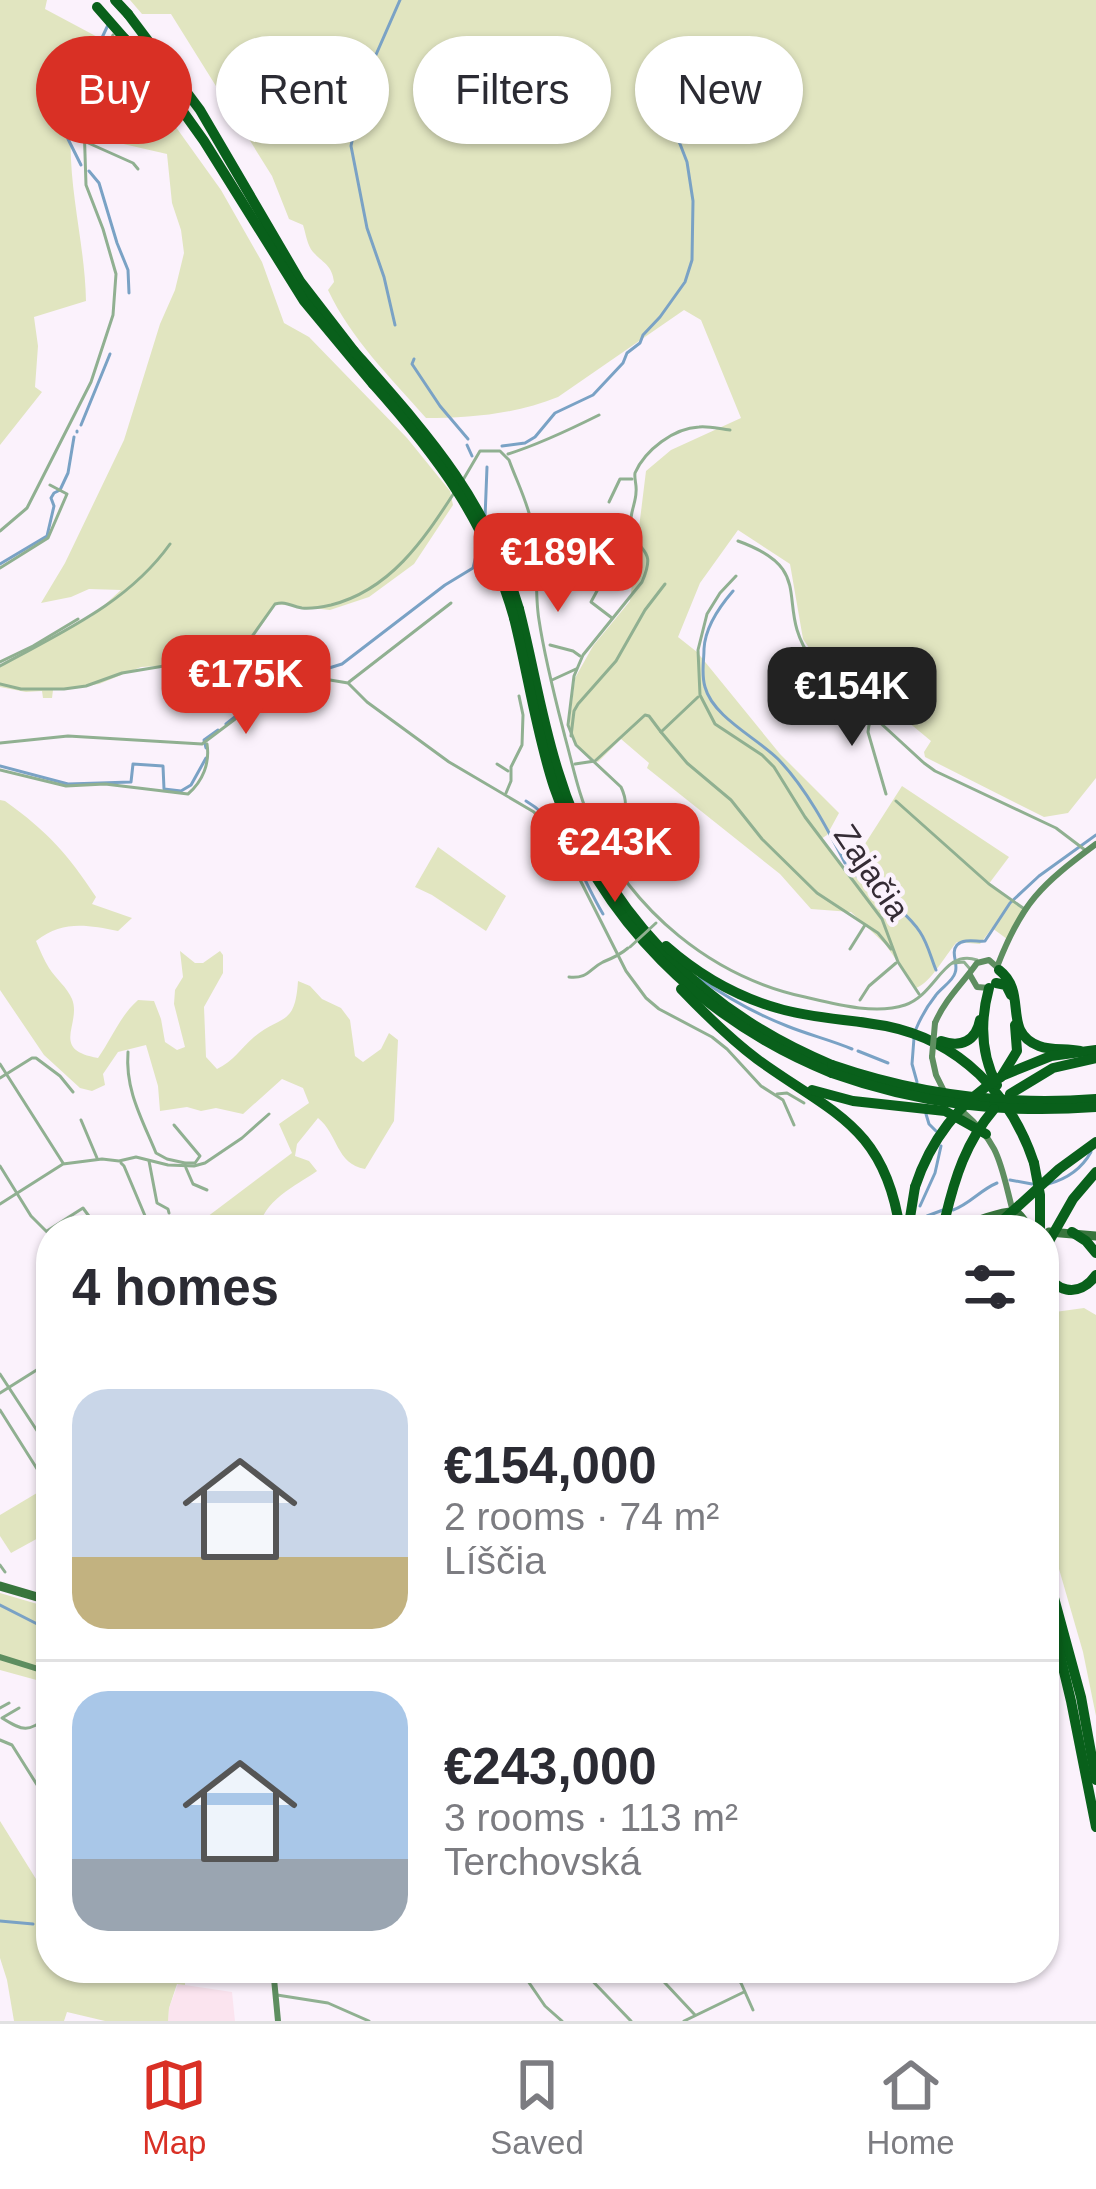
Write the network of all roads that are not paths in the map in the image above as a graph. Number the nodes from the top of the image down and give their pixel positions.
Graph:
1 (93, 4) edge
2 (121, 4) edge
3 (116, 26) dead end
4 (112, 36) edge
5 (84, 144) edge
6 (90, 144) edge
7 (138, 169) dead end
8 (599, 415) dead end
9 (730, 430) dead end
10 (506, 455) junction
11 (634, 480) junction
12 (50, 485) dead end
13 (609, 502) dead end
14 (632, 528) junction
15 (0, 531) edge
16 (738, 541) dead end
17 (170, 544) dead end
18 (0, 568) edge
19 (736, 576) dead end
20 (665, 584) dead end
21 (590, 589) dead end
22 (597, 592) junction
23 (451, 603) dead end
24 (517, 614) junction
25 (78, 619) dead end
26 (614, 619) junction
27 (550, 645) dead end
28 (582, 657) junction
29 (0, 664) edge
30 (577, 668) junction
31 (550, 681) junction
32 (348, 683) junction
33 (0, 684) edge
34 (700, 695) junction
35 (519, 696) dead end
36 (875, 719) junction
37 (661, 732) junction
38 (571, 738) junction
39 (0, 742) edge
40 (205, 743) junction
41 (595, 761) junction
42 (497, 764) dead end
43 (572, 764) junction
44 (0, 770) edge
45 (510, 772) junction
46 (886, 794) dead end
47 (506, 795) junction
48 (896, 801) dead end
49 (600, 841) junction
50 (1096, 844) edge
51 (1082, 848) junction
52 (625, 906) junction
53 (1024, 909) junction
54 (658, 922) junction
55 (865, 925) junction
56 (1008, 940) junction
57 (649, 949) junction
58 (850, 949) dead end
59 (892, 950) junction
60 (619, 956) junction
61 (960, 960) junction
62 (984, 961) junction
63 (898, 962) junction
64 (569, 977) dead end
65 (985, 978) junction
66 (921, 997) junction
67 (860, 1000) dead end
68 (915, 1034) junction
69 (1080, 1051) junction
70 (128, 1052) dead end
71 (1096, 1054) edge
72 (0, 1064) edge
73 (832, 1069) junction
74 (6, 1073) junction
75 (1001, 1077) junction
76 (0, 1078) edge
77 (788, 1079) junction
78 (73, 1092) dead end
79 (776, 1094) junction
80 (1008, 1099) junction
81 (805, 1103) dead end
82 (1096, 1103) edge
83 (269, 1114) dead end
84 (81, 1120) dead end
85 (174, 1125) dead end
86 (794, 1125) dead end
87 (986, 1134) junction
88 (1096, 1142) edge
89 (98, 1160) junction
90 (149, 1160) junction
91 (123, 1163) junction
92 (64, 1164) junction
93 (185, 1165) junction
94 (0, 1166) edge
95 (1096, 1172) edge
96 (207, 1190) dead end
97 (16, 1193) junction
98 (0, 1204) edge
99 (169, 1213) dead end
100 (1005, 1214) junction
101 (146, 1215) edge
102 (899, 1215) edge
103 (908, 1215) edge
104 (945, 1215) edge
105 (1001, 1215) edge
106 (1009, 1215) edge
107 (1013, 1215) edge
108 (1042, 1215) edge
109 (1059, 1216) edge
110 (36, 1221) edge
111 (1072, 1232) junction
112 (1059, 1233) edge
113 (1096, 1236) edge
114 (1096, 1253) edge
115 (1096, 1275) edge
116 (1059, 1288) edge
117 (36, 1370) edge
118 (0, 1374) edge
119 (9, 1387) junction
120 (0, 1393) edge
121 (0, 1410) edge
122 (36, 1428) edge
123 (36, 1466) edge
124 (0, 1564) edge
125 (5, 1572) dead end
126 (0, 1586) edge
127 (36, 1597) edge
128 (1059, 1616) edge
129 (1059, 1651) edge
130 (0, 1657) edge
131 (36, 1668) edge
132 (9, 1703) dead end
133 (0, 1708) edge
134 (19, 1708) dead end
135 (1, 1717) edge
136 (36, 1726) edge
137 (0, 1740) edge
138 (1096, 1780) edge
139 (36, 1784) edge
140 (1096, 1827) edge
141 (275, 1983) edge
142 (529, 1983) edge
143 (594, 1983) edge
144 (665, 1983) edge
145 (741, 1983) edge
146 (276, 1994) junction
147 (745, 1995) junction
148 (754, 2010) dead end
149 (695, 2015) junction
150 (278, 2021) edge
151 (369, 2021) edge
152 (562, 2021) edge
153 (631, 2021) edge
154 (685, 2021) edge

1 - 24 highway, bridge
2 - 24 highway, bridge
3 - 4 street
5 - 15 street
6 - 7 street
8 - 10 street
9 - 11 street
10 - 31 street
10 - 33 street
11 - 13 street
11 - 14 street
12 - 18 street
14 - 22 street
14 - 26 street
16 - 36 street
17 - 29 street
19 - 34 street
20 - 38 street
21 - 22 street
22 - 26 street
23 - 32 street
24 - 52 highway
24 - 57 highway
25 - 29 street
26 - 28 street
27 - 28 street
28 - 30 street
30 - 31 street
30 - 38 street
31 - 43 street
32 - 40 street
32 - 47 street
34 - 37 street
34 - 59 street, Zajačia
35 - 45 street
36 - 46 street
36 - 51 street
37 - 41 street
37 - 55 street
38 - 41 street
39 - 40 street
40 - 44 street
41 - 43 street
41 - 49 street
42 - 45 street
43 - 49 street
45 - 47 street
47 - 60 street
48 - 53 street, Zajačia
49 - 54 street
50 - 51 main road
51 - 53 main road
52 - 68 highway
52 - 73 highway
53 - 56 main road
54 - 60 street, bridge
54 - 66 street
55 - 58 street
55 - 59 street
56 - 62 main road
56 - 65 main road
57 - 73 highway
57 - 77 highway
59 - 63 street, Zajačia
60 - 64 street
60 - 79 street
61 - 62 street
61 - 65 street
61 - 66 street
62 - 65 main road
62 - 65 main road
63 - 66 street, Zajačia
63 - 67 street, Zajačia
65 - 68 highway
65 - 69 highway
65 - 75 highway
65 - 80 highway
65 - 87 main road, bridge
68 - 80 highway
69 - 71 highway
69 - 75 highway
70 - 93 street
71 - 80 highway
72 - 74 street
73 - 82 highway, bridge
74 - 76 street
74 - 78 street
74 - 92 street
75 - 103 highway, bridge
77 - 87 highway
77 - 102 highway
79 - 81 street
79 - 86 street
80 - 104 highway, bridge
80 - 108 highway, bridge
83 - 93 street
84 - 89 street
85 - 93 street
87 - 100 main road
88 - 106 highway, bridge
89 - 91 street
89 - 92 street
90 - 91 street
90 - 93 street
90 - 99 street
91 - 101 street
92 - 97 street
93 - 96 street
94 - 97 street
95 - 109 highway, bridge
97 - 98 street
97 - 110 street
100 - 105 main road
100 - 107 main road
111 - 112 main road
111 - 113 main road
111 - 114 highway
115 - 116 highway
117 - 119 street
118 - 119 street
119 - 120 street
119 - 122 street
121 - 123 street
124 - 125 street
126 - 127 main road
128 - 138 highway
129 - 140 highway
130 - 131 main road
132 - 133 street
134 - 135 street
135 - 136 street
137 - 139 street
141 - 146 main road
142 - 152 street
143 - 153 street
144 - 149 street
145 - 147 street
146 - 150 main road
146 - 151 street
147 - 148 street
147 - 149 street
149 - 154 street

